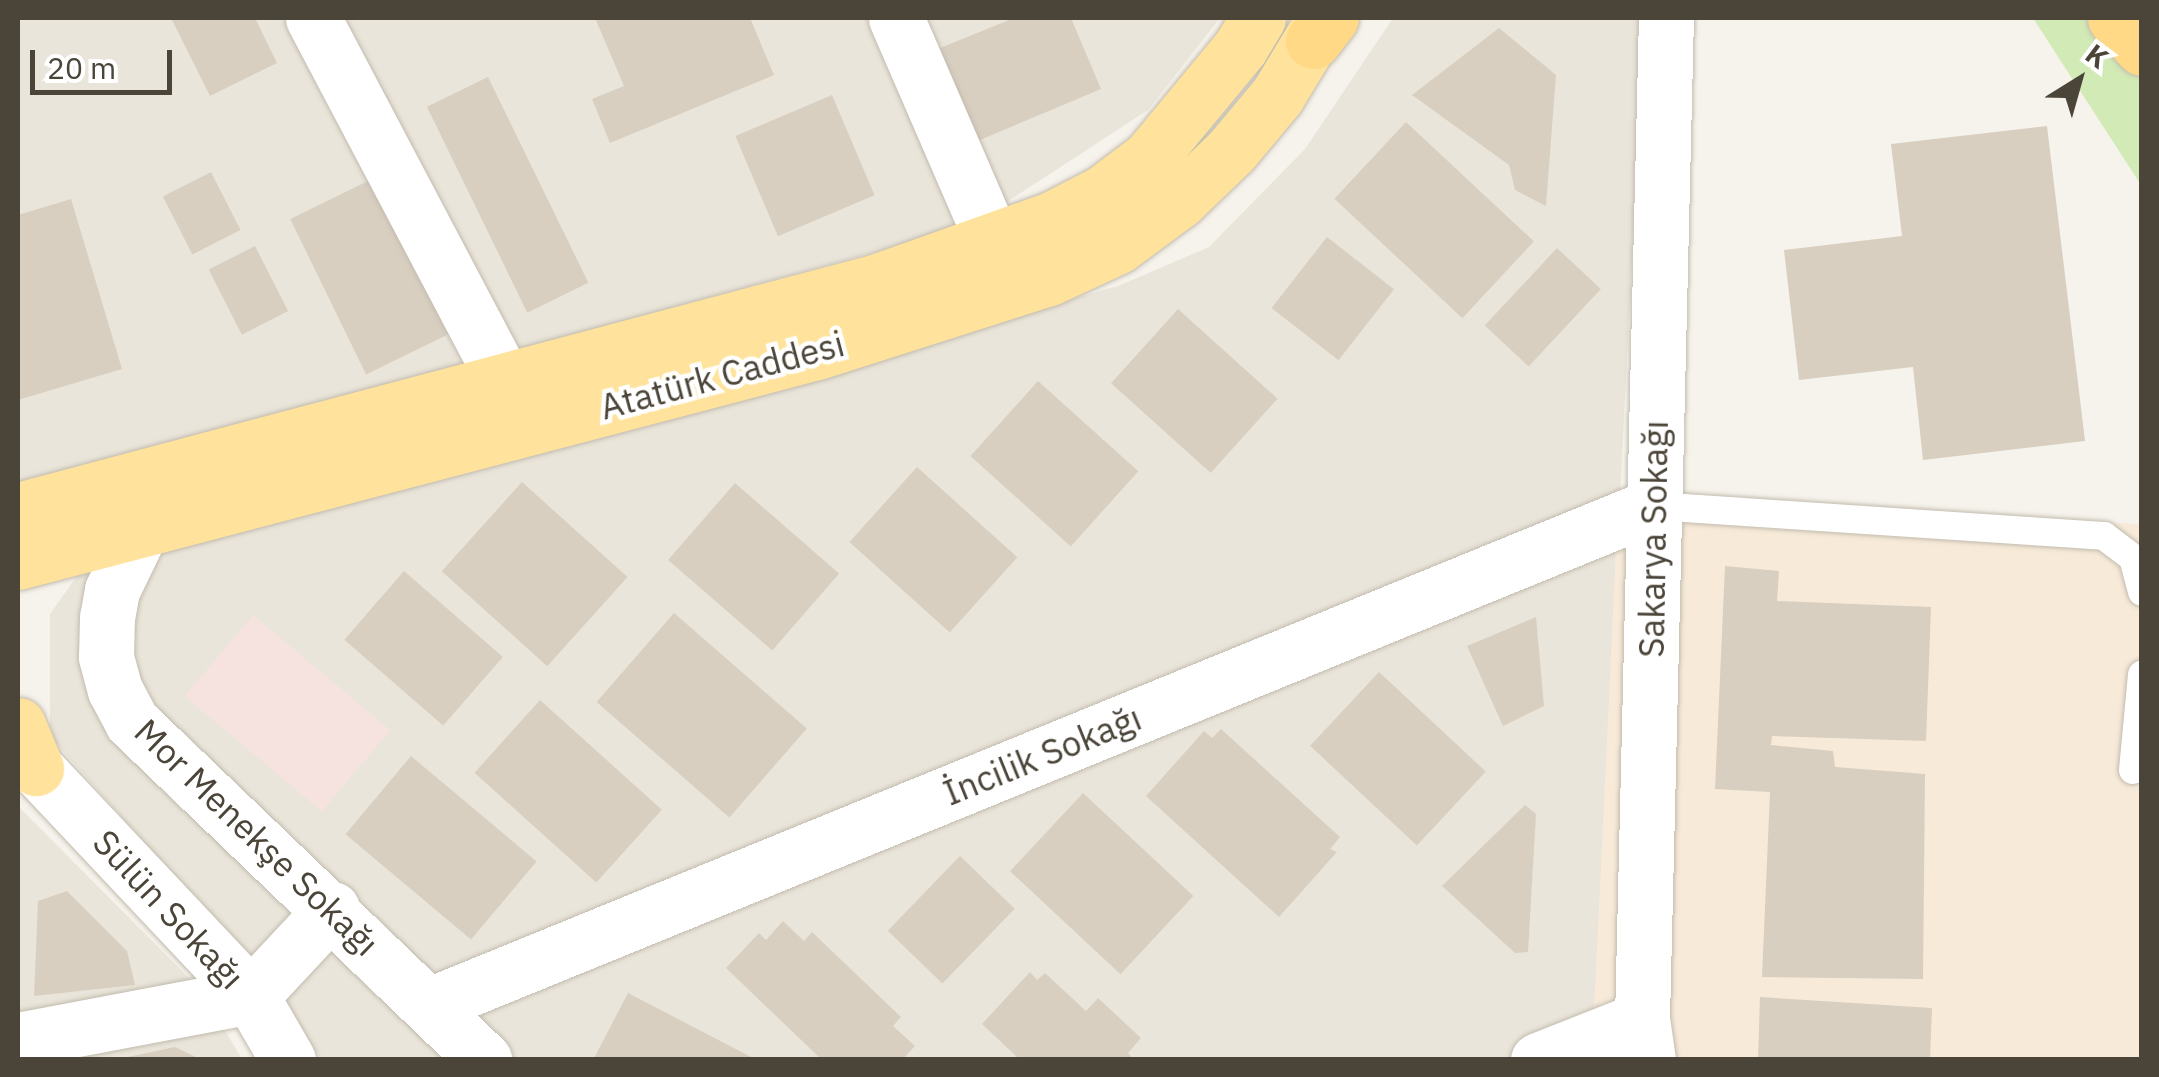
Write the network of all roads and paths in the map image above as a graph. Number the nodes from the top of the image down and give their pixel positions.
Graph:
1 (313, 18) edge
2 (896, 18) edge
3 (1258, 18) edge
4 (1666, 18) edge
5 (2115, 18) edge
6 (1323, 25) edge
7 (2142, 48) edge
8 (993, 242) junction
9 (503, 378) junction
10 (1654, 506) junction
11 (18, 510) edge
12 (143, 526) junction
13 (37, 556) edge
14 (18, 590) edge
15 (2142, 592) edge
16 (2142, 674) edge
17 (22, 749) edge
18 (2133, 770) dead end
19 (332, 909) junction
20 (251, 996) junction
21 (432, 1004) junction
22 (1645, 1039) edge
23 (18, 1040) edge
24 (288, 1060) edge
25 (484, 1060) edge
26 (1538, 1060) edge

1 - 9 street
2 - 8 street
3 - 8 main road, Atatürk Caddesi
4 - 10 street, Sakarya Sokağı
5 - 7 highway
6 - 12 main road, Atatürk Caddesi
8 - 9 main road, Atatürk Caddesi
9 - 11 main road, Atatürk Caddesi
10 - 15 lane
10 - 21 street, İncilik Sokağı
10 - 22 street, Sakarya Sokağı
12 - 13 main road, Atatürk Caddesi
12 - 19 street, Mor Menekşe Sokağı
13 - 14 main road
16 - 18 lane
17 - 20 street, Sülün Sokağı
19 - 20 street
19 - 21 street, Mor Menekşe Sokağı
20 - 23 street
20 - 24 street, Sülün Sokağı
21 - 25 street, Mor Menekşe Sokağı
22 - 26 street

